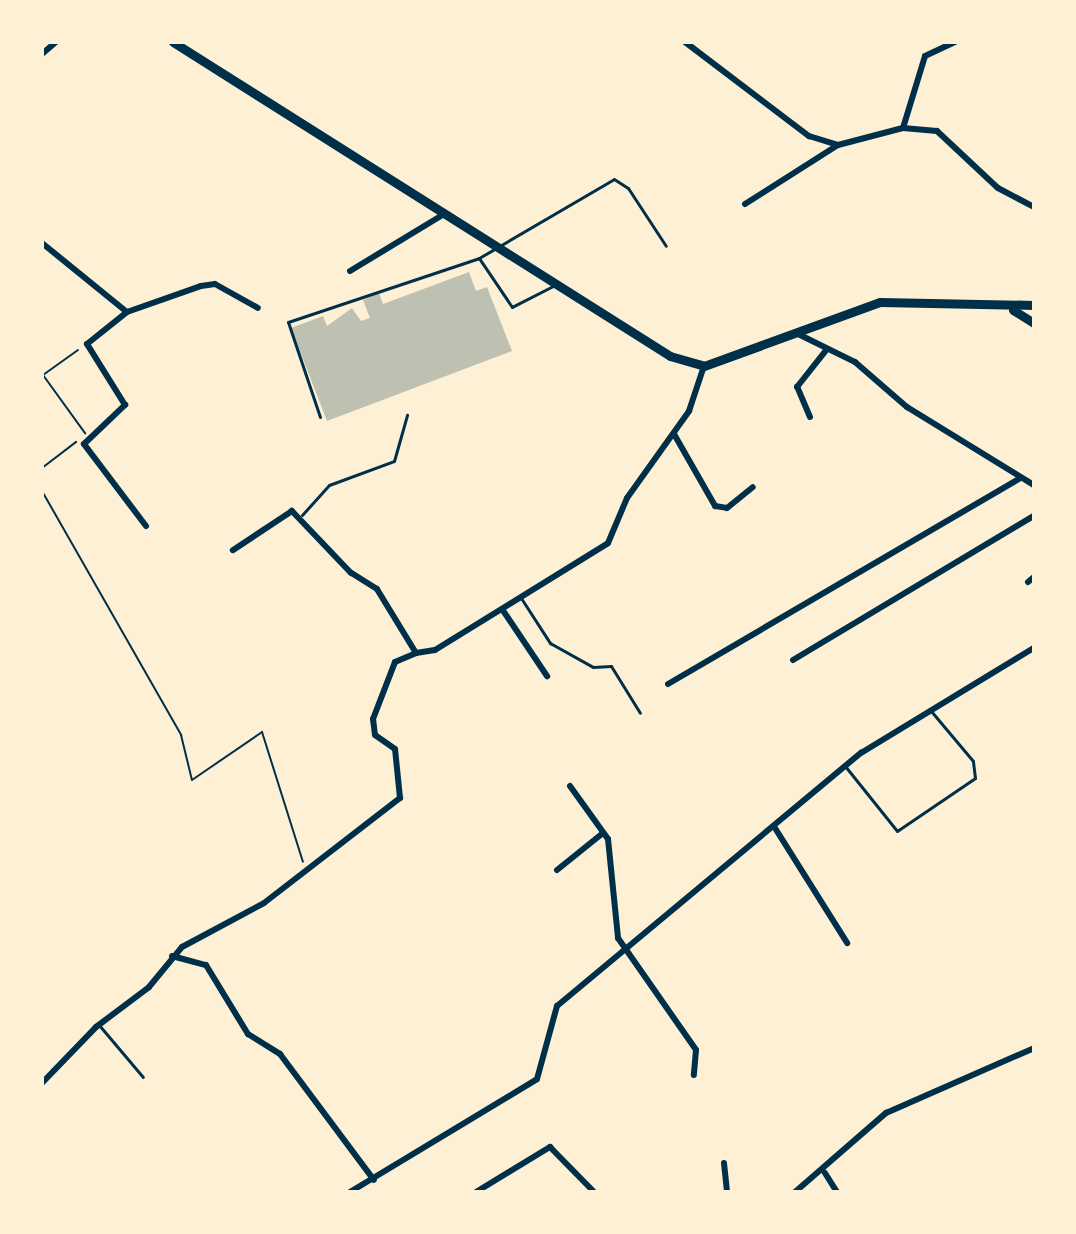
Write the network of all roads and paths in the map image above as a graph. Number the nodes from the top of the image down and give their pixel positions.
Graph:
1 (56, 42) edge
2 (173, 42) edge
3 (685, 42) edge
4 (955, 42) edge
5 (694, 45) edge
6 (42, 54) edge
7 (903, 128) junction
8 (838, 145) junction
9 (745, 204) dead end
10 (1034, 207) edge
11 (444, 214) junction
12 (42, 243) edge
13 (666, 246) dead end
14 (496, 247) junction
15 (479, 258) junction
16 (350, 271) dead end
17 (554, 285) junction
18 (1034, 305) edge
19 (258, 308) dead end
20 (1013, 310) junction
21 (127, 312) junction
22 (1034, 323) edge
23 (796, 333) junction
24 (87, 344) junction
25 (827, 349) junction
26 (704, 366) junction
27 (407, 415) dead end
28 (320, 417) dead end
29 (810, 417) dead end
30 (674, 434) junction
31 (42, 468) edge
32 (1020, 478) junction
33 (1034, 485) edge
34 (753, 487) dead end
35 (42, 491) edge
36 (302, 515) junction
37 (1034, 516) edge
38 (146, 526) dead end
39 (233, 550) dead end
40 (521, 598) junction
41 (502, 609) junction
42 (1034, 648) edge
43 (416, 653) junction
44 (793, 660) dead end
45 (547, 676) dead end
46 (668, 684) dead end
47 (930, 709) junction
48 (640, 713) dead end
49 (845, 766) junction
50 (570, 786) dead end
51 (775, 828) junction
52 (603, 833) junction
53 (305, 866) junction
54 (557, 870) dead end
55 (847, 943) dead end
56 (628, 952) junction
57 (172, 956) junction
58 (99, 1025) junction
59 (1034, 1048) edge
60 (694, 1075) dead end
61 (143, 1077) dead end
62 (42, 1083) edge
63 (724, 1163) dead end
64 (825, 1173) junction
65 (374, 1180) junction
66 (350, 1192) edge
67 (476, 1192) edge
68 (594, 1192) edge
69 (727, 1192) edge
70 (795, 1192) edge
71 (837, 1192) edge

1 - 6 street
2 - 11 main road
3 - 5 street
4 - 7 street
5 - 8 street
7 - 8 street
7 - 10 street
8 - 9 street
11 - 14 main road
11 - 16 street
12 - 21 street
13 - 14 lane
14 - 15 lane
14 - 17 main road
15 - 17 lane
15 - 28 lane
17 - 26 main road
18 - 20 main road
19 - 21 street
20 - 22 main road
20 - 23 main road
21 - 24 street
23 - 25 street
23 - 26 main road
24 - 31 path
24 - 38 street
25 - 29 street
25 - 32 street
26 - 30 street
27 - 36 lane
30 - 34 street
30 - 40 street
32 - 33 street
32 - 46 street
35 - 53 path
36 - 39 street
36 - 43 street
37 - 44 street
40 - 41 street
40 - 48 lane
41 - 43 street
41 - 45 street
42 - 47 street
43 - 53 street
47 - 49 street
47 - 49 lane
49 - 51 street
50 - 52 street
51 - 55 street
51 - 56 street
52 - 54 street
52 - 56 street
53 - 57 street
56 - 60 street
56 - 65 street
57 - 58 street
57 - 65 street
58 - 61 lane
58 - 62 street
59 - 64 street
63 - 69 street
64 - 70 street
64 - 71 street
65 - 66 street
67 - 68 street

